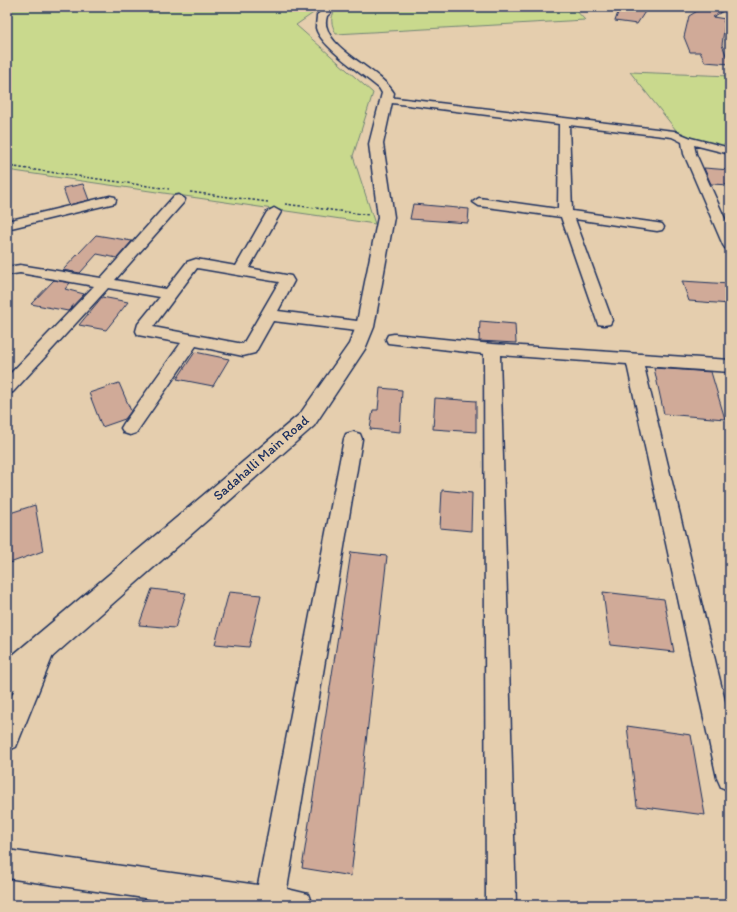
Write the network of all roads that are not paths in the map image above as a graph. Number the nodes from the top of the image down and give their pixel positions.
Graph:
1 (332, 7) edge
2 (388, 100) junction
3 (564, 121) junction
4 (687, 140) junction
5 (730, 151) edge
6 (177, 195) road end
7 (477, 197) dead end
8 (110, 200) dead end
9 (565, 209) junction
10 (274, 212) dead end
11 (654, 222) dead end
12 (7, 225) edge
13 (730, 245) edge
14 (241, 270) junction
15 (7, 271) edge
16 (105, 283) junction
17 (170, 294) junction
18 (268, 315) junction
19 (604, 320) dead end
20 (365, 327) junction
21 (394, 339) dead end
22 (192, 340) junction
23 (492, 349) junction
24 (634, 359) junction
25 (730, 366) edge
26 (7, 388) edge
27 (130, 428) dead end
28 (353, 439) dead end
29 (44, 646) junction
30 (12, 667) edge
31 (7, 738) edge
32 (730, 778) edge
33 (7, 864) edge
34 (278, 904) edge
35 (501, 905) edge

1 - 2 street
2 - 3 street
2 - 20 street, Sadahalli Main Road
3 - 4 street
3 - 9 street
4 - 5 street
4 - 13 street
6 - 16 street
7 - 9 street
8 - 12 street
9 - 11 street
9 - 19 street
10 - 14 street
14 - 17 street
14 - 18 street
15 - 16 street
16 - 17 street
16 - 26 street
17 - 22 street
18 - 20 street
18 - 22 street
20 - 29 street, Sadahalli Main Road
21 - 23 street
22 - 27 street
23 - 24 street
23 - 35 street
24 - 25 street
24 - 32 street
28 - 34 street
29 - 30 street, Sadahalli Main Road
29 - 31 street
33 - 34 street

